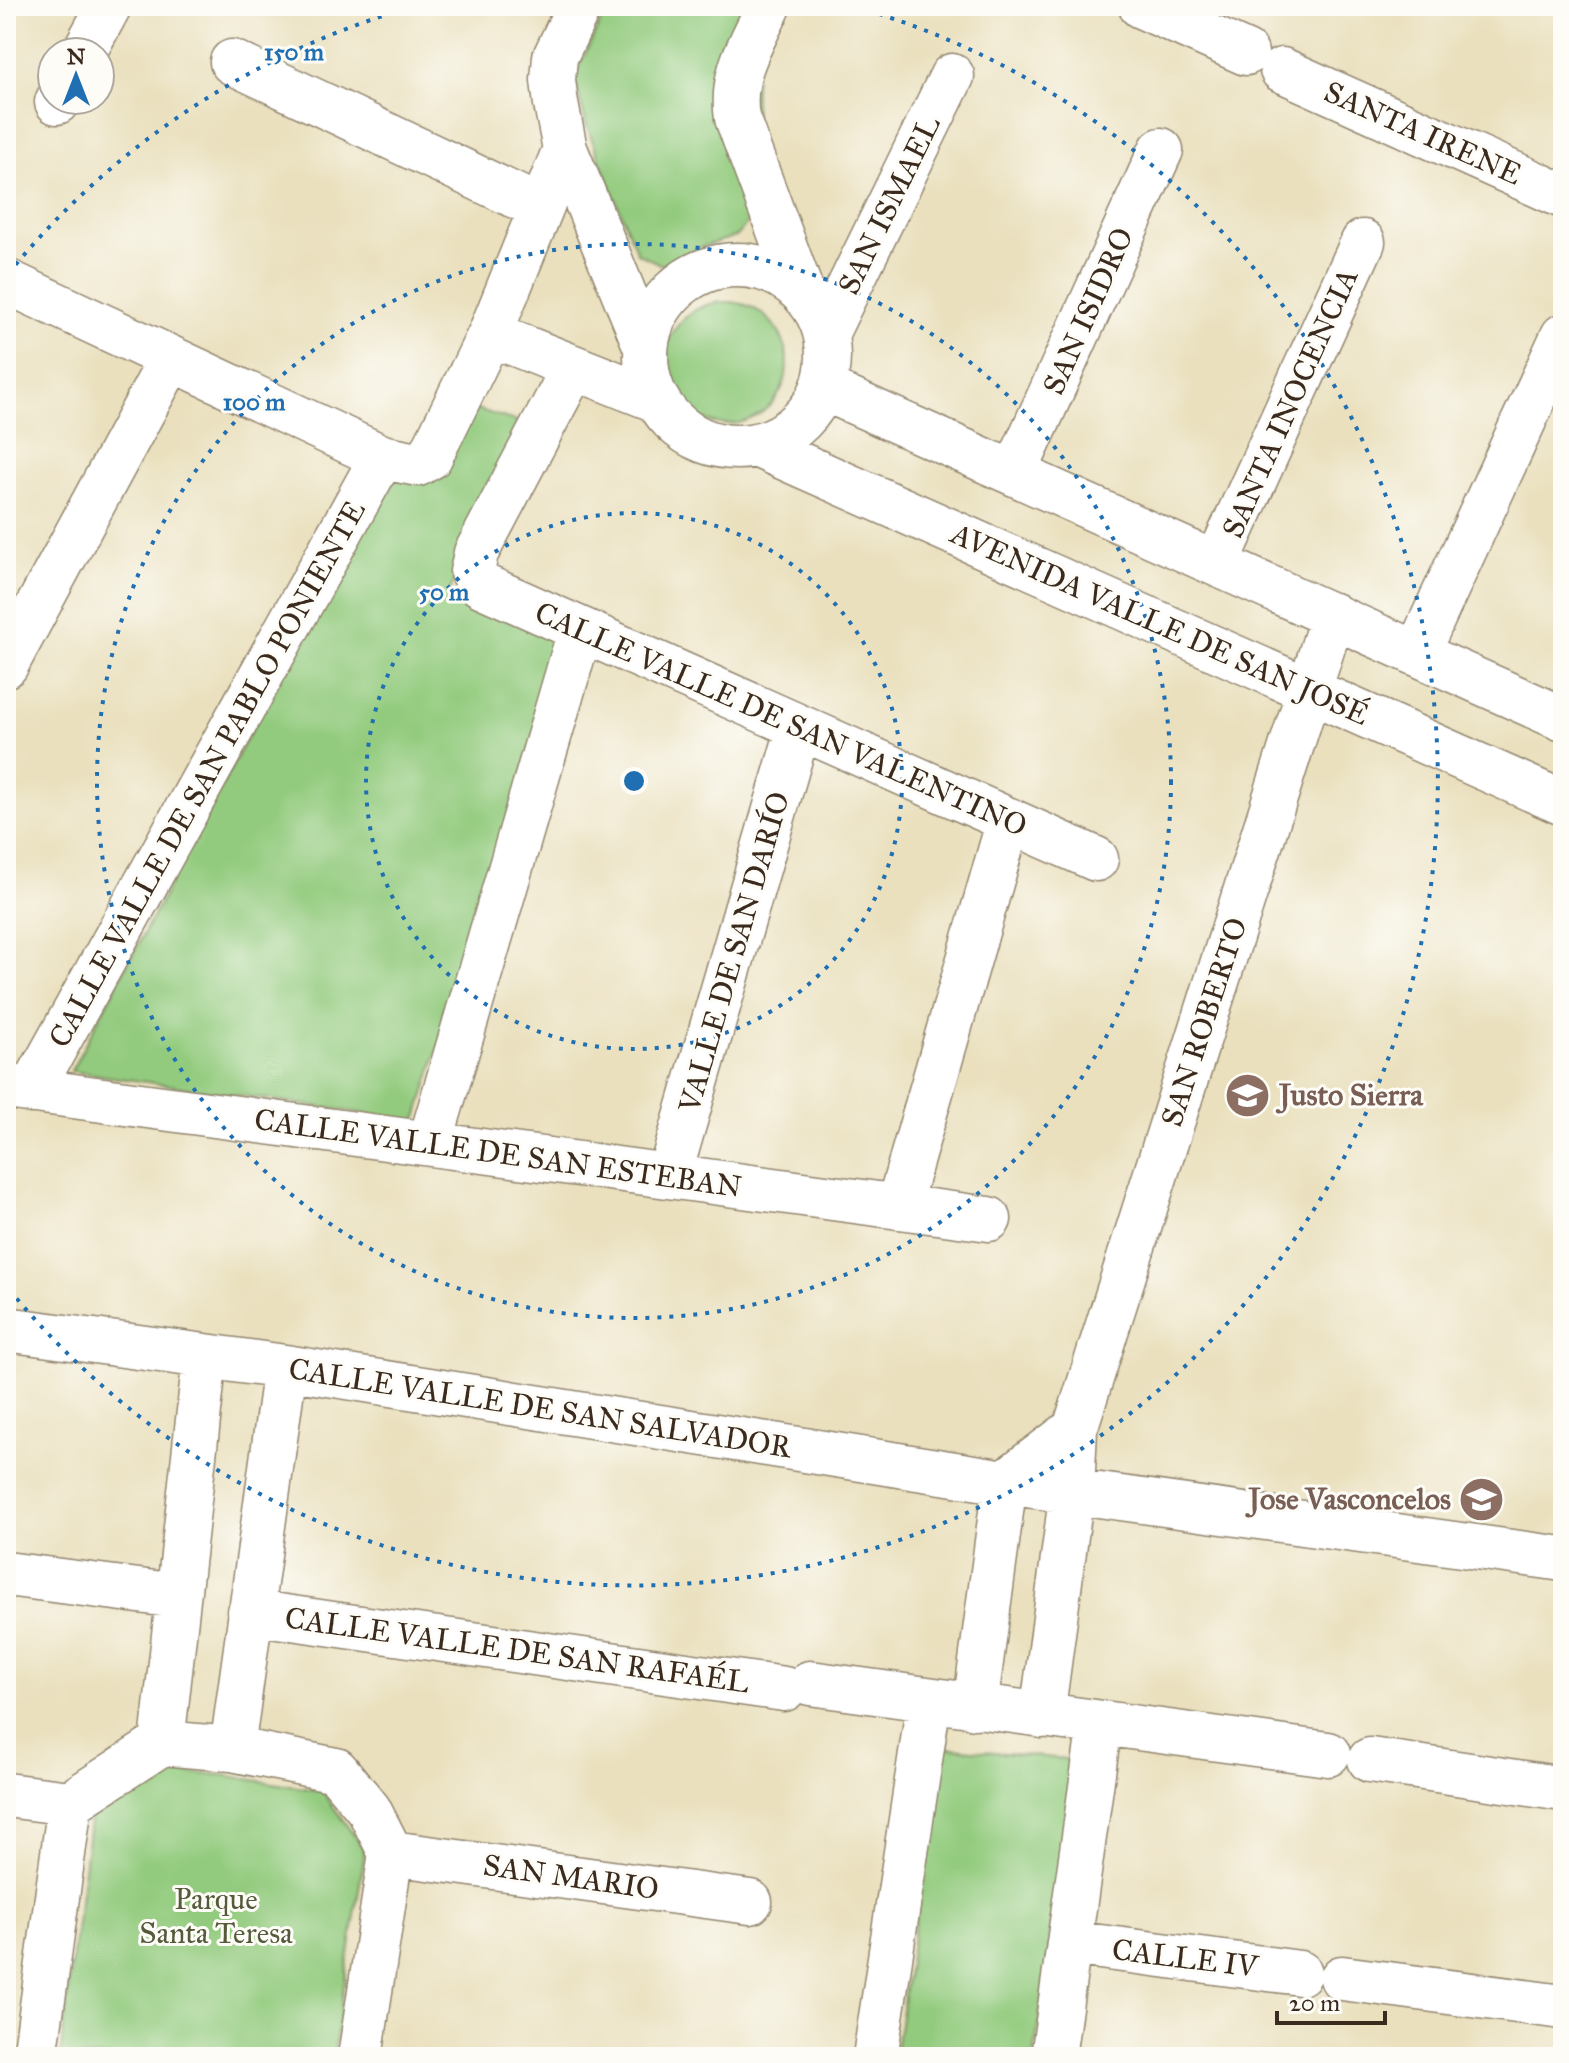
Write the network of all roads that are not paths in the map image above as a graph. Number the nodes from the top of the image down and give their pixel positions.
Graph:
1 (109, 6) edge
2 (579, 6) edge
3 (769, 6) edge
4 (1141, 6) edge
5 (93, 36) edge
6 (232, 62) dead end
7 (952, 76) dead end
8 (565, 149) junction
9 (1161, 150) dead end
10 (1563, 196) edge
11 (541, 208) junction
12 (1363, 242) dead end
13 (6, 281) edge
14 (801, 290) junction
15 (490, 334) junction
16 (826, 334) junction
17 (1563, 336) edge
18 (645, 345) junction
19 (171, 359) junction
20 (573, 369) junction
21 (823, 388) junction
22 (654, 399) junction
23 (756, 445) junction
24 (400, 460) junction
25 (1015, 472) junction
26 (1217, 563) junction
27 (1333, 615) junction
28 (580, 631) junction
29 (1417, 653) junction
30 (6, 665) edge
31 (1310, 690) junction
32 (1563, 719) edge
33 (799, 727) junction
34 (1563, 803) edge
35 (1009, 820) junction
36 (1096, 859) dead end
37 (18, 1089) edge
38 (430, 1143) junction
39 (669, 1176) junction
40 (898, 1207) junction
41 (989, 1219) dead end
42 (6, 1329) edge
43 (205, 1357) junction
44 (285, 1367) junction
45 (1075, 1429) junction
46 (1005, 1482) junction
47 (1072, 1491) junction
48 (997, 1539) junction
49 (1065, 1549) junction
50 (1563, 1559) edge
51 (6, 1574) edge
52 (178, 1596) junction
53 (250, 1612) junction
54 (929, 1701) junction
55 (975, 1707) junction
56 (1042, 1716) junction
57 (1100, 1723) junction
58 (162, 1743) junction
59 (232, 1749) junction
60 (1563, 1789) edge
61 (6, 1795) edge
62 (70, 1803) junction
63 (391, 1853) junction
64 (750, 1902) dead end
65 (1069, 1943) junction
66 (1563, 2007) edge
67 (27, 2036) edge
68 (360, 2057) edge
69 (875, 2057) edge
70 (1053, 2057) edge

1 - 5 street
2 - 8 street
3 - 14 street
4 - 10 street, SANTA IRENE
6 - 11 street
7 - 16 street, SAN ISMAEL
8 - 11 street, CALLE VALLE DE SAN PABLO PONIENTE
8 - 18 street
9 - 25 street, SAN ISIDRO
11 - 15 street, CALLE VALLE DE SAN PABLO PONIENTE
12 - 26 street, SANTA INOCENCIA
13 - 19 street
14 - 16 street
14 - 18 street
15 - 20 street
15 - 24 street, CALLE VALLE DE SAN PABLO PONIENTE
16 - 21 street
17 - 29 street
18 - 22 street
19 - 24 street
19 - 30 street
20 - 22 street
20 - 28 street, CALLE VALLE DE SAN VALENTINO
21 - 23 street
21 - 25 street
22 - 23 street
23 - 31 street, AVENIDA VALLE DE SAN JOSÉ
24 - 37 street, CALLE VALLE DE SAN PABLO PONIENTE
25 - 26 street
26 - 27 street
27 - 29 street
27 - 31 street, SAN ROBERTO
28 - 33 street, CALLE VALLE DE SAN VALENTINO
28 - 38 street
29 - 32 street
31 - 34 street, AVENIDA VALLE DE SAN JOSÉ
31 - 45 street, SAN ROBERTO
33 - 35 street, CALLE VALLE DE SAN VALENTINO
33 - 39 street, VALLE DE SAN DARÍO
35 - 36 street, CALLE VALLE DE SAN VALENTINO
35 - 40 street
37 - 38 street, CALLE VALLE DE SAN ESTEBAN
38 - 39 street, CALLE VALLE DE SAN ESTEBAN
39 - 40 street, CALLE VALLE DE SAN ESTEBAN
40 - 41 street, CALLE VALLE DE SAN ESTEBAN
42 - 43 street, CALLE VALLE DE SAN SALVADOR
43 - 44 street, CALLE VALLE DE SAN SALVADOR
43 - 52 street
44 - 46 street, CALLE VALLE DE SAN SALVADOR
44 - 53 street
45 - 46 street
45 - 47 street, SAN ROBERTO
46 - 47 street, CALLE VALLE DE SAN SALVADOR
46 - 48 street
47 - 49 street, SAN ROBERTO
47 - 50 street, CALLE VALLE DE SAN SALVADOR
48 - 49 street
48 - 55 street
49 - 56 street, SAN ROBERTO
51 - 52 street
52 - 58 street
53 - 54 street, CALLE VALLE DE SAN RAFAÉL
53 - 59 street
54 - 55 street, CALLE VALLE DE SAN RAFAÉL
54 - 69 street
55 - 56 street, CALLE VALLE DE SAN RAFAÉL
56 - 57 street, CALLE VALLE DE SAN RAFAÉL
57 - 60 street, CALLE VALLE DE SAN RAFAÉL
57 - 65 street
58 - 59 street
58 - 62 street
59 - 63 street
61 - 62 street
62 - 67 street
63 - 64 street, SAN MARIO
63 - 68 street
65 - 66 street, CALLE IV
65 - 70 street

